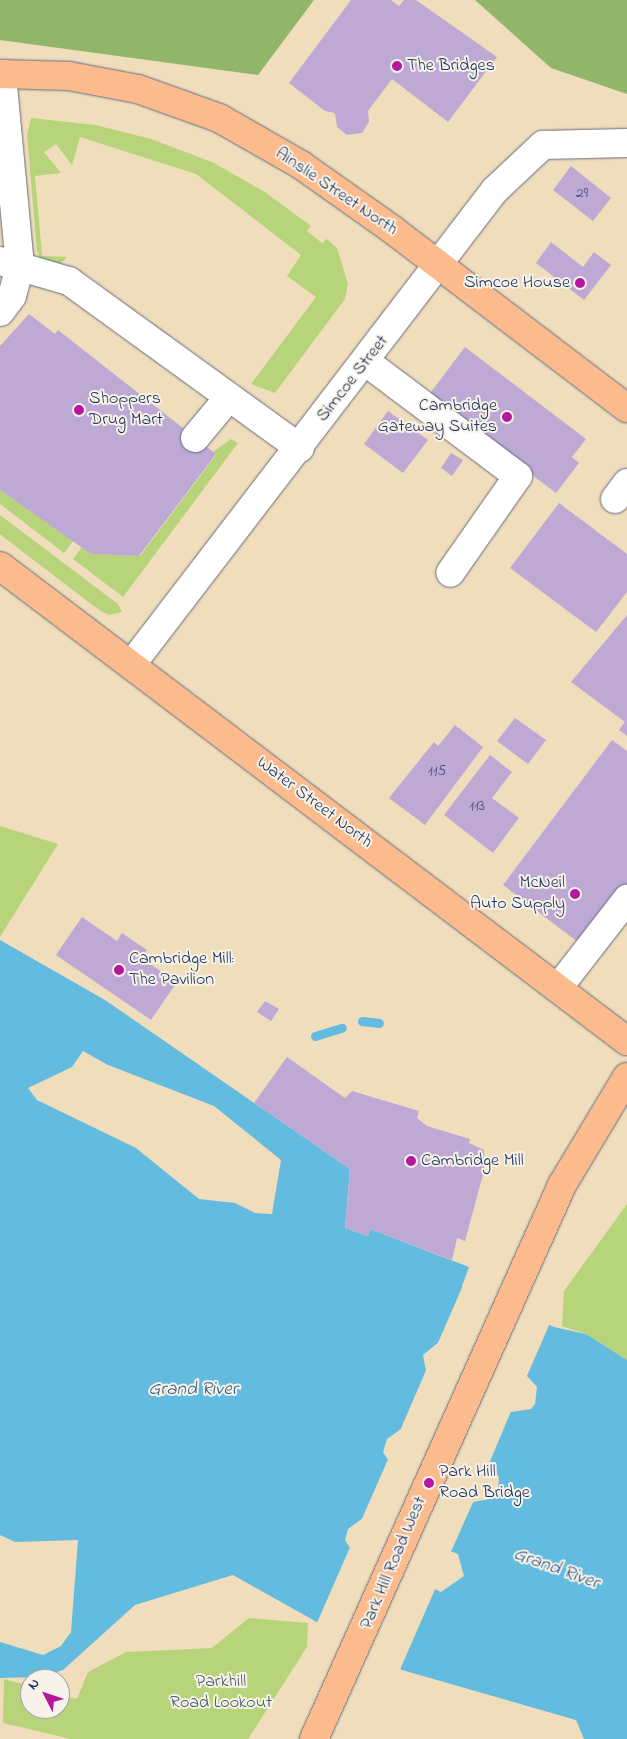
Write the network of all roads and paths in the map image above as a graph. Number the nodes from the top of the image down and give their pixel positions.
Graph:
1 (1, 74) edge
2 (614, 142) edge
3 (10, 264) edge
4 (441, 266) junction
5 (0, 312) edge
6 (366, 362) junction
7 (229, 397) junction
8 (627, 408) edge
9 (195, 438) dead end
10 (300, 448) junction
11 (0, 566) edge
12 (450, 573) dead end
13 (131, 665) junction
14 (627, 899) edge
15 (558, 988) junction
16 (627, 1041) edge
17 (627, 1077) edge
18 (314, 1739) edge

1 - 3 street
1 - 4 main road, Ainslie Street North
2 - 4 street, Simcoe Street
3 - 5 street
3 - 7 street
4 - 6 street, Simcoe Street
4 - 8 main road, Ainslie Street North
6 - 10 street, Simcoe Street
6 - 12 street
7 - 9 street
7 - 10 street
10 - 13 street, Simcoe Street
11 - 13 main road, Water Street North
13 - 15 main road, Water Street North
14 - 15 street
15 - 16 main road, Water Street North
17 - 18 main road, Park Hill Road West

